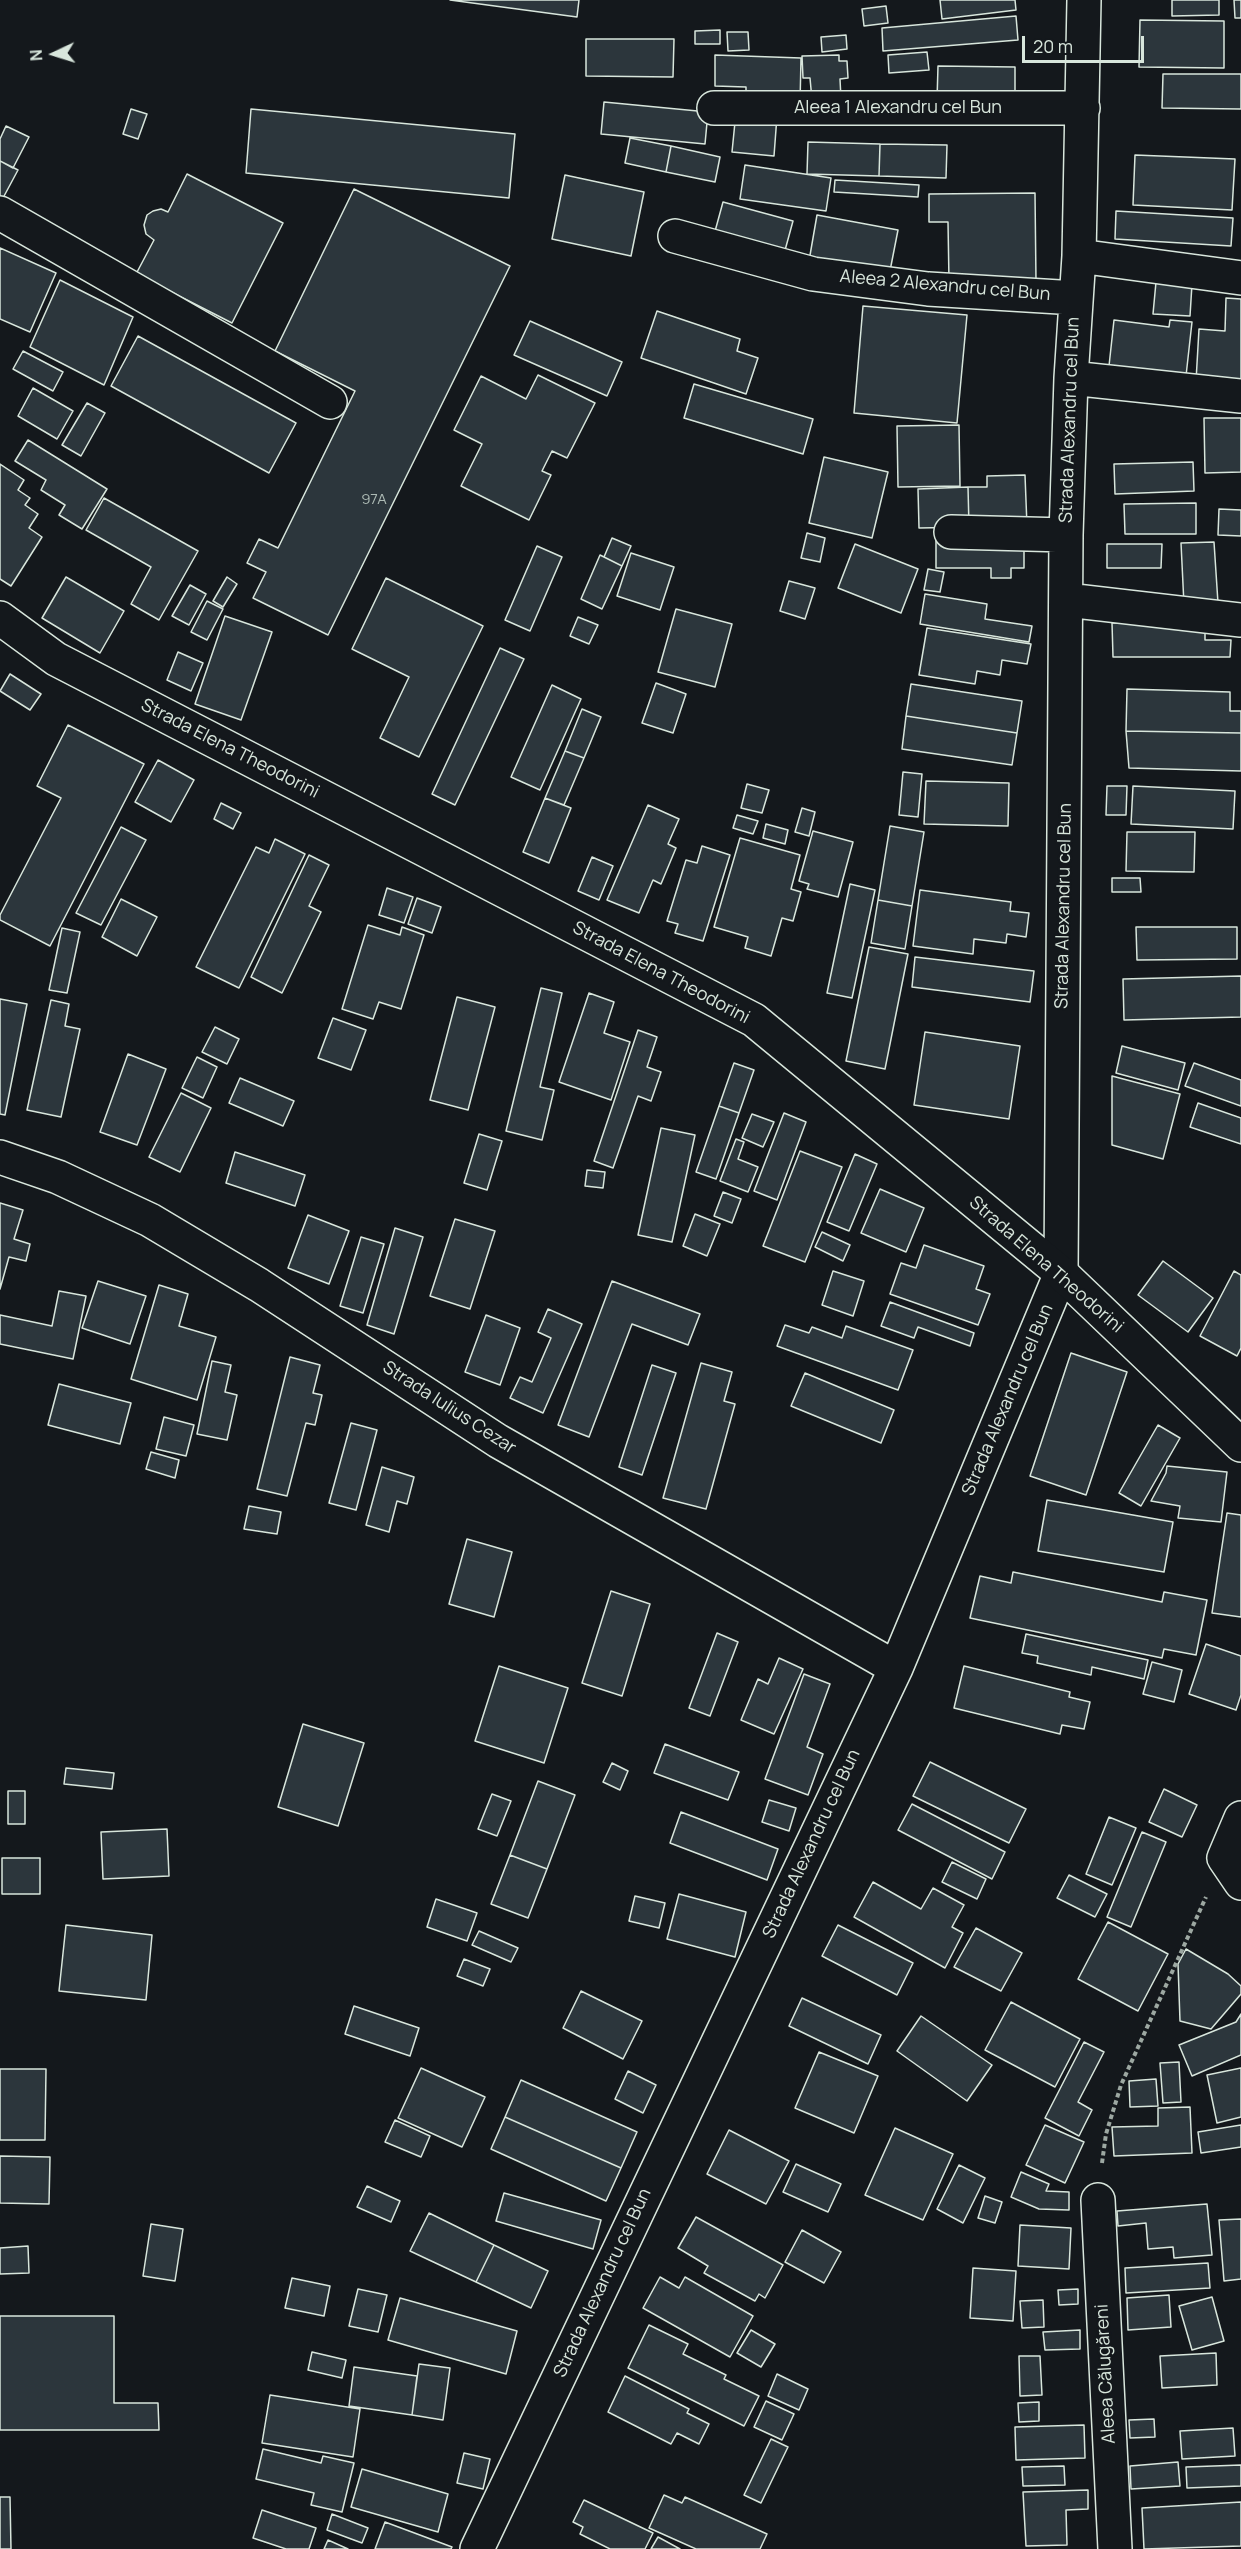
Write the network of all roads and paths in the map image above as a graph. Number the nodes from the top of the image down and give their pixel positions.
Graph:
1 (1084, 0) edge
2 (714, 108) dead end
3 (1083, 108) junction
4 (0, 213) edge
5 (675, 236) dead end
6 (1079, 256) junction
7 (1241, 278) edge
8 (1076, 298) junction
9 (1071, 378) junction
10 (1241, 396) edge
11 (330, 402) dead end
12 (951, 532) dead end
13 (1066, 536) junction
14 (1067, 600) junction
15 (0, 618) edge
16 (1241, 620) edge
17 (0, 1157) edge
18 (1061, 1273) junction
19 (1241, 1445) edge
20 (896, 1668) junction
21 (1241, 1818) edge
22 (1232, 1871) edge
23 (1098, 2200) joint
24 (477, 2549) edge
25 (1115, 2549) edge

1 - 3 street, Strada Alexandru cel Bun
2 - 3 street, Aleea 1 Alexandru cel Bun
3 - 6 street, Strada Alexandru cel Bun
4 - 11 street
5 - 8 street, Aleea 2 Alexandru cel Bun
6 - 7 street
6 - 8 street, Strada Alexandru cel Bun
8 - 9 street, Strada Alexandru cel Bun
9 - 10 street
9 - 13 street, Strada Alexandru cel Bun
12 - 13 street
13 - 14 street, Strada Alexandru cel Bun
14 - 16 street
14 - 18 street, Strada Alexandru cel Bun
15 - 18 street, Strada Elena Theodorini
17 - 20 street, Strada Iulius Cezar
18 - 19 street, Strada Elena Theodorini
18 - 20 street, Strada Alexandru cel Bun
20 - 24 street, Strada Alexandru cel Bun
21 - 22 street
22 - 23 path
23 - 25 street, Aleea Călugăreni

